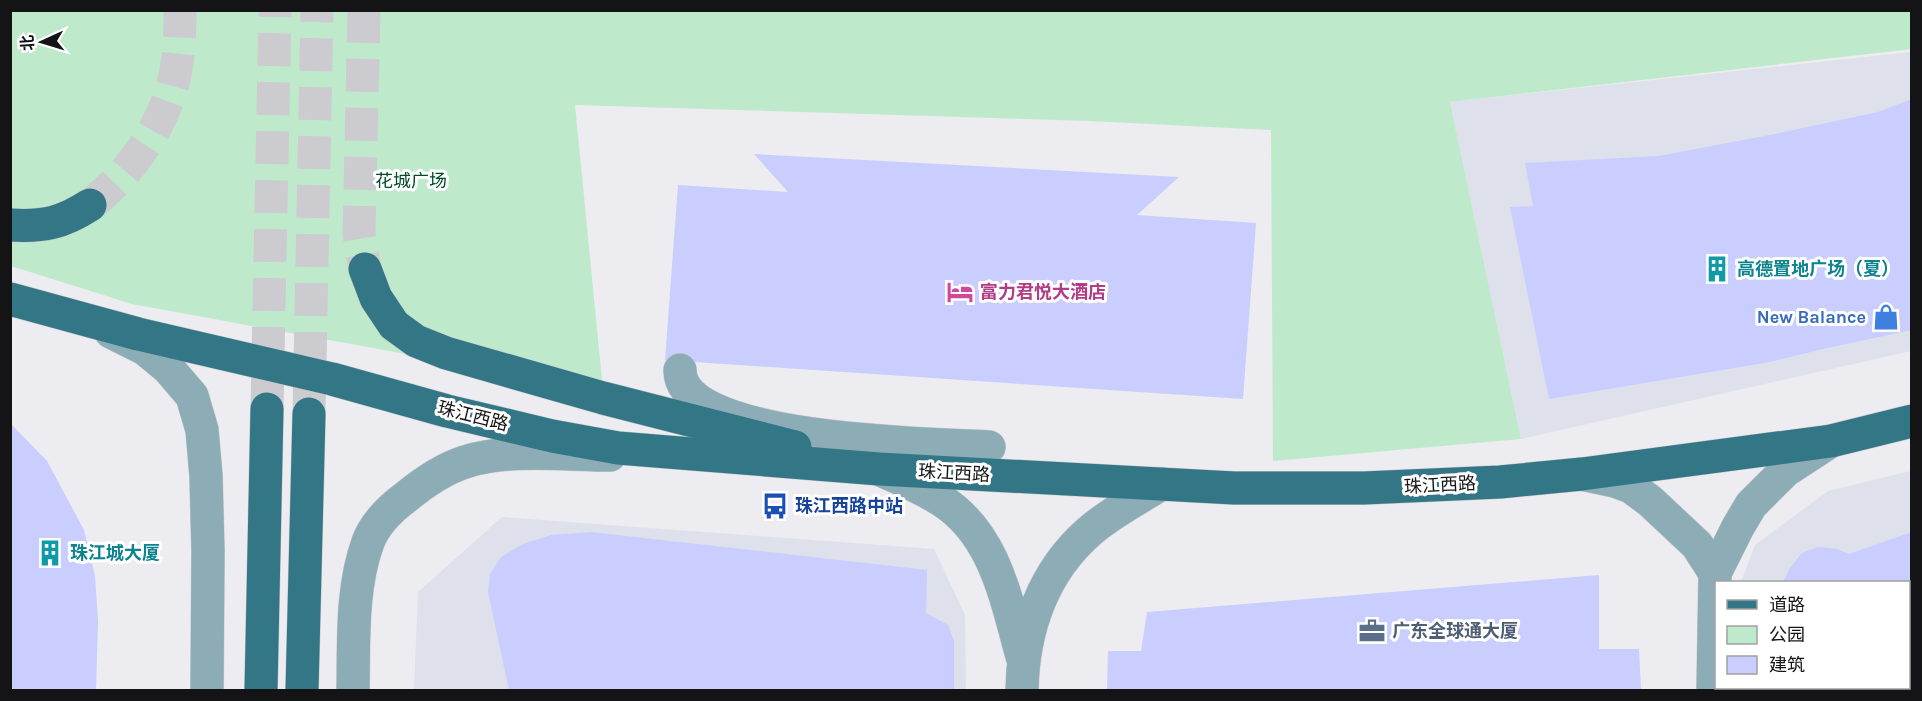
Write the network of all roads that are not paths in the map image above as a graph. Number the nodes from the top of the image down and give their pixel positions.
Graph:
1 (90, 205) tunnel mouth
2 (10, 225) edge
3 (365, 269) tunnel mouth
4 (10, 300) edge
5 (88, 321) junction
6 (680, 370) dead end
7 (267, 409) tunnel mouth
8 (309, 414) tunnel mouth
9 (1911, 421) edge
10 (1831, 441) junction
11 (989, 447) dead end
12 (723, 456) junction
13 (879, 469) junction
14 (1582, 474) junction
15 (1161, 484) junction
16 (1715, 573) junction
17 (1023, 676) edge
18 (207, 690) edge
19 (261, 690) edge
20 (302, 690) edge
21 (353, 690) edge
22 (1713, 690) edge

1 - 2 main road
3 - 13 main road
4 - 5 main road, 珠江西路
5 - 12 main road, 珠江西路
5 - 18 street
6 - 11 street
7 - 19 main road
8 - 20 main road
9 - 10 main road, 珠江西路
10 - 14 main road, 珠江西路
10 - 16 street
12 - 13 main road, 珠江西路
12 - 21 street
13 - 15 main road, 珠江西路
13 - 17 street
14 - 15 main road, 珠江西路
14 - 16 street
15 - 17 street
16 - 22 street

